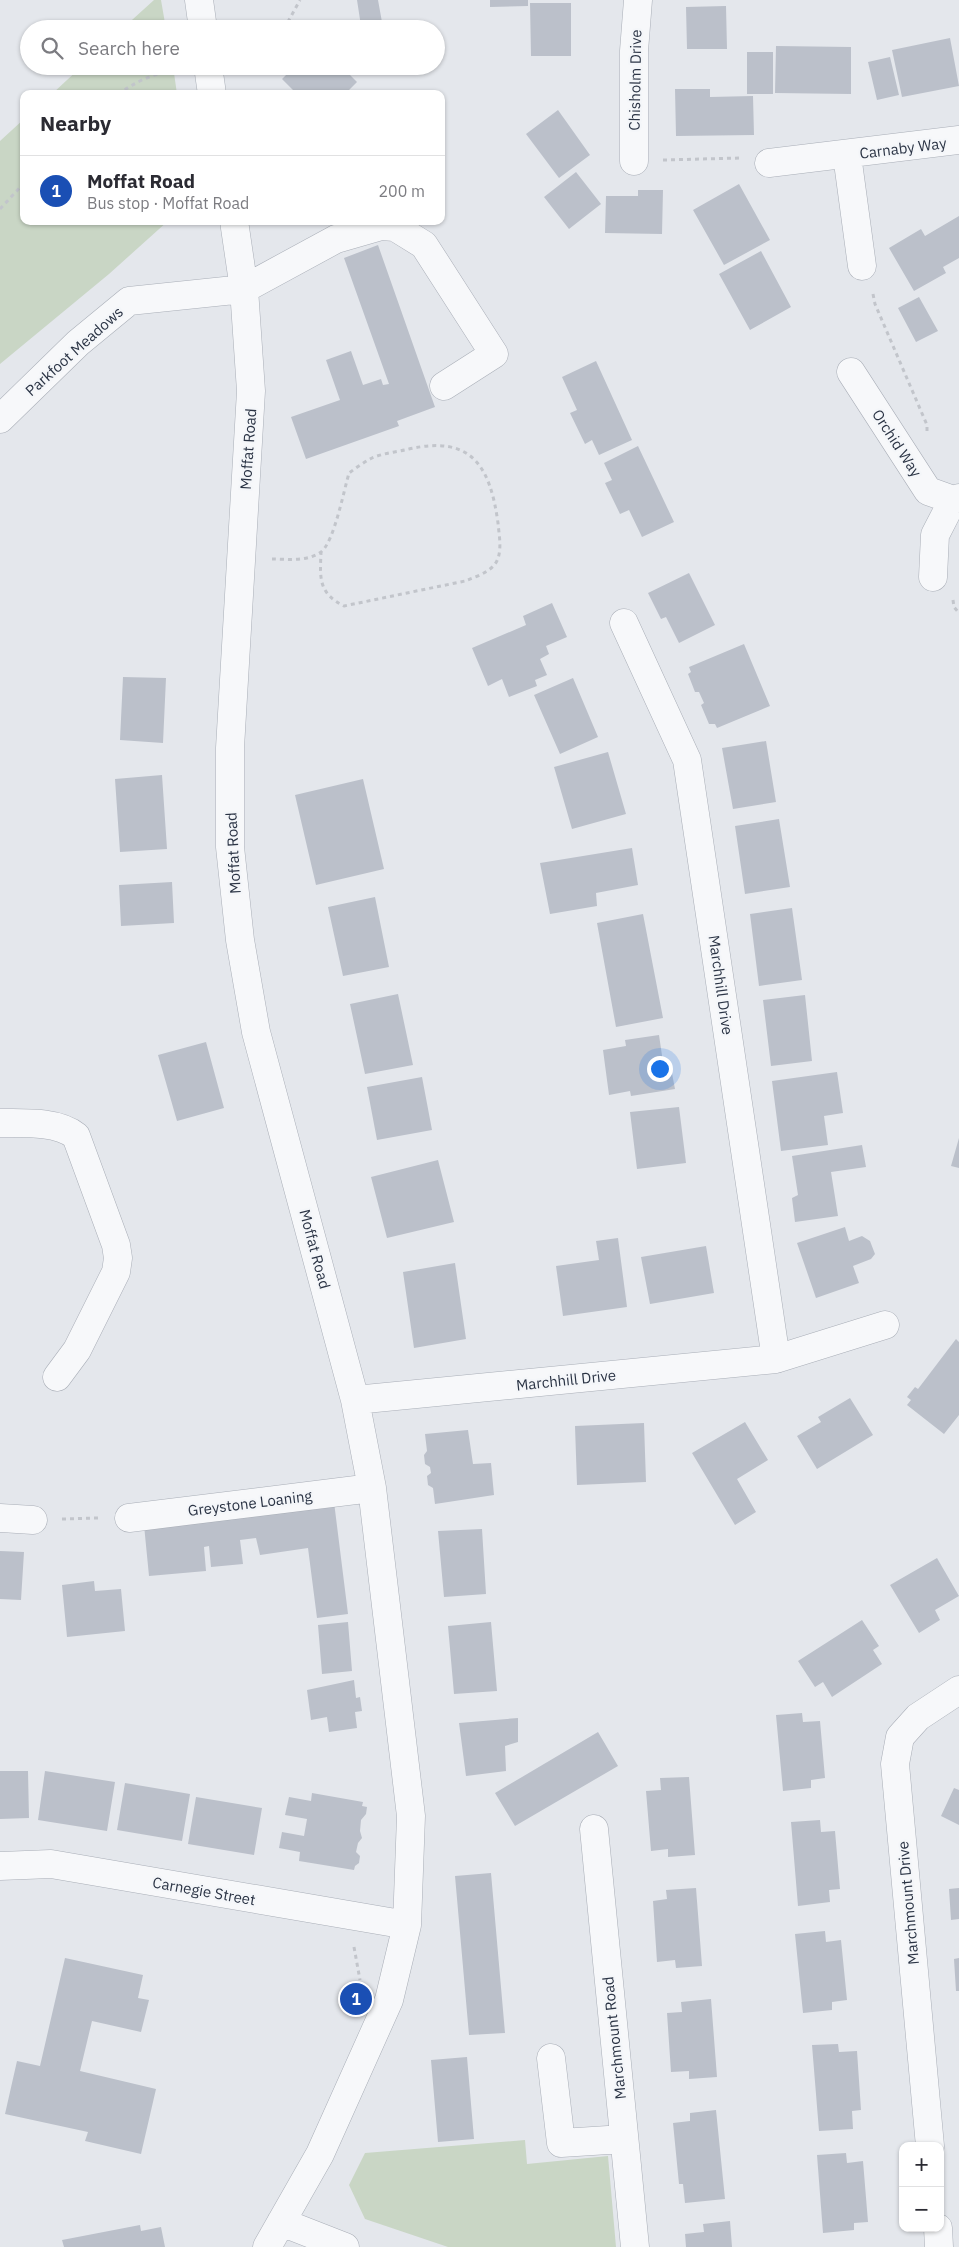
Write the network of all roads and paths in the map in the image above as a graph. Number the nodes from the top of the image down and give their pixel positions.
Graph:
1 (199, 0) edge
2 (300, 0) edge
3 (638, 0) edge
4 (202, 20) edge
5 (289, 20) edge
6 (209, 75) edge
7 (211, 90) edge
8 (959, 140) edge
9 (847, 155) junction
10 (634, 161) joint
11 (769, 163) joint
12 (20, 187) edge
13 (0, 209) edge
14 (235, 225) edge
15 (862, 266) joint
16 (244, 289) junction
17 (851, 372) dead end
18 (444, 386) dead end
19 (0, 419) edge
20 (928, 434) dead end
21 (956, 499) edge
22 (321, 552) junction
23 (241, 559) junction
24 (933, 577) dead end
25 (624, 623) dead end
26 (0, 1124) edge
27 (885, 1326) dead end
28 (776, 1359) junction
29 (57, 1376) dead end
30 (356, 1400) junction
31 (372, 1488) junction
32 (0, 1518) edge
33 (129, 1518) joint
34 (33, 1520) joint
35 (959, 1690) edge
36 (594, 1829) dead end
37 (0, 1866) edge
38 (407, 1925) junction
39 (551, 2058) dead end
40 (624, 2139) junction
41 (930, 2142) edge
42 (281, 2222) junction
43 (938, 2232) edge
44 (267, 2247) edge
45 (345, 2247) edge
46 (635, 2247) edge
47 (939, 2247) edge

1 - 4 street
2 - 5 path
3 - 10 street, Chisholm Drive
6 - 7 street
8 - 9 street, Carnaby Way
9 - 11 street, Carnaby Way
9 - 15 street, Carnaby Way
10 - 11 path
12 - 13 path
14 - 16 street, Moffat Road
15 - 20 path
16 - 18 street
16 - 19 street, Parkfoot Meadows
16 - 23 street, Moffat Road
17 - 21 street, Orchid Way
21 - 24 street, Orchid Way
22 - 22 path
22 - 23 path
23 - 30 street, Moffat Road
25 - 28 street, Marchhill Drive
26 - 29 street
27 - 28 street, Marchhill Drive
28 - 30 street, Marchhill Drive
30 - 31 street, Moffat Road
31 - 33 street, Greystone Loaning
31 - 38 street, Moffat Road
32 - 34 street
33 - 34 path
35 - 41 street, Marchmount Drive
36 - 40 street, Marchmount Road
37 - 38 street, Carnegie Street
38 - 42 street, Moffat Road
39 - 40 street
40 - 46 street, Marchmount Road
42 - 44 street, Moffat Road
42 - 45 street
43 - 47 street

